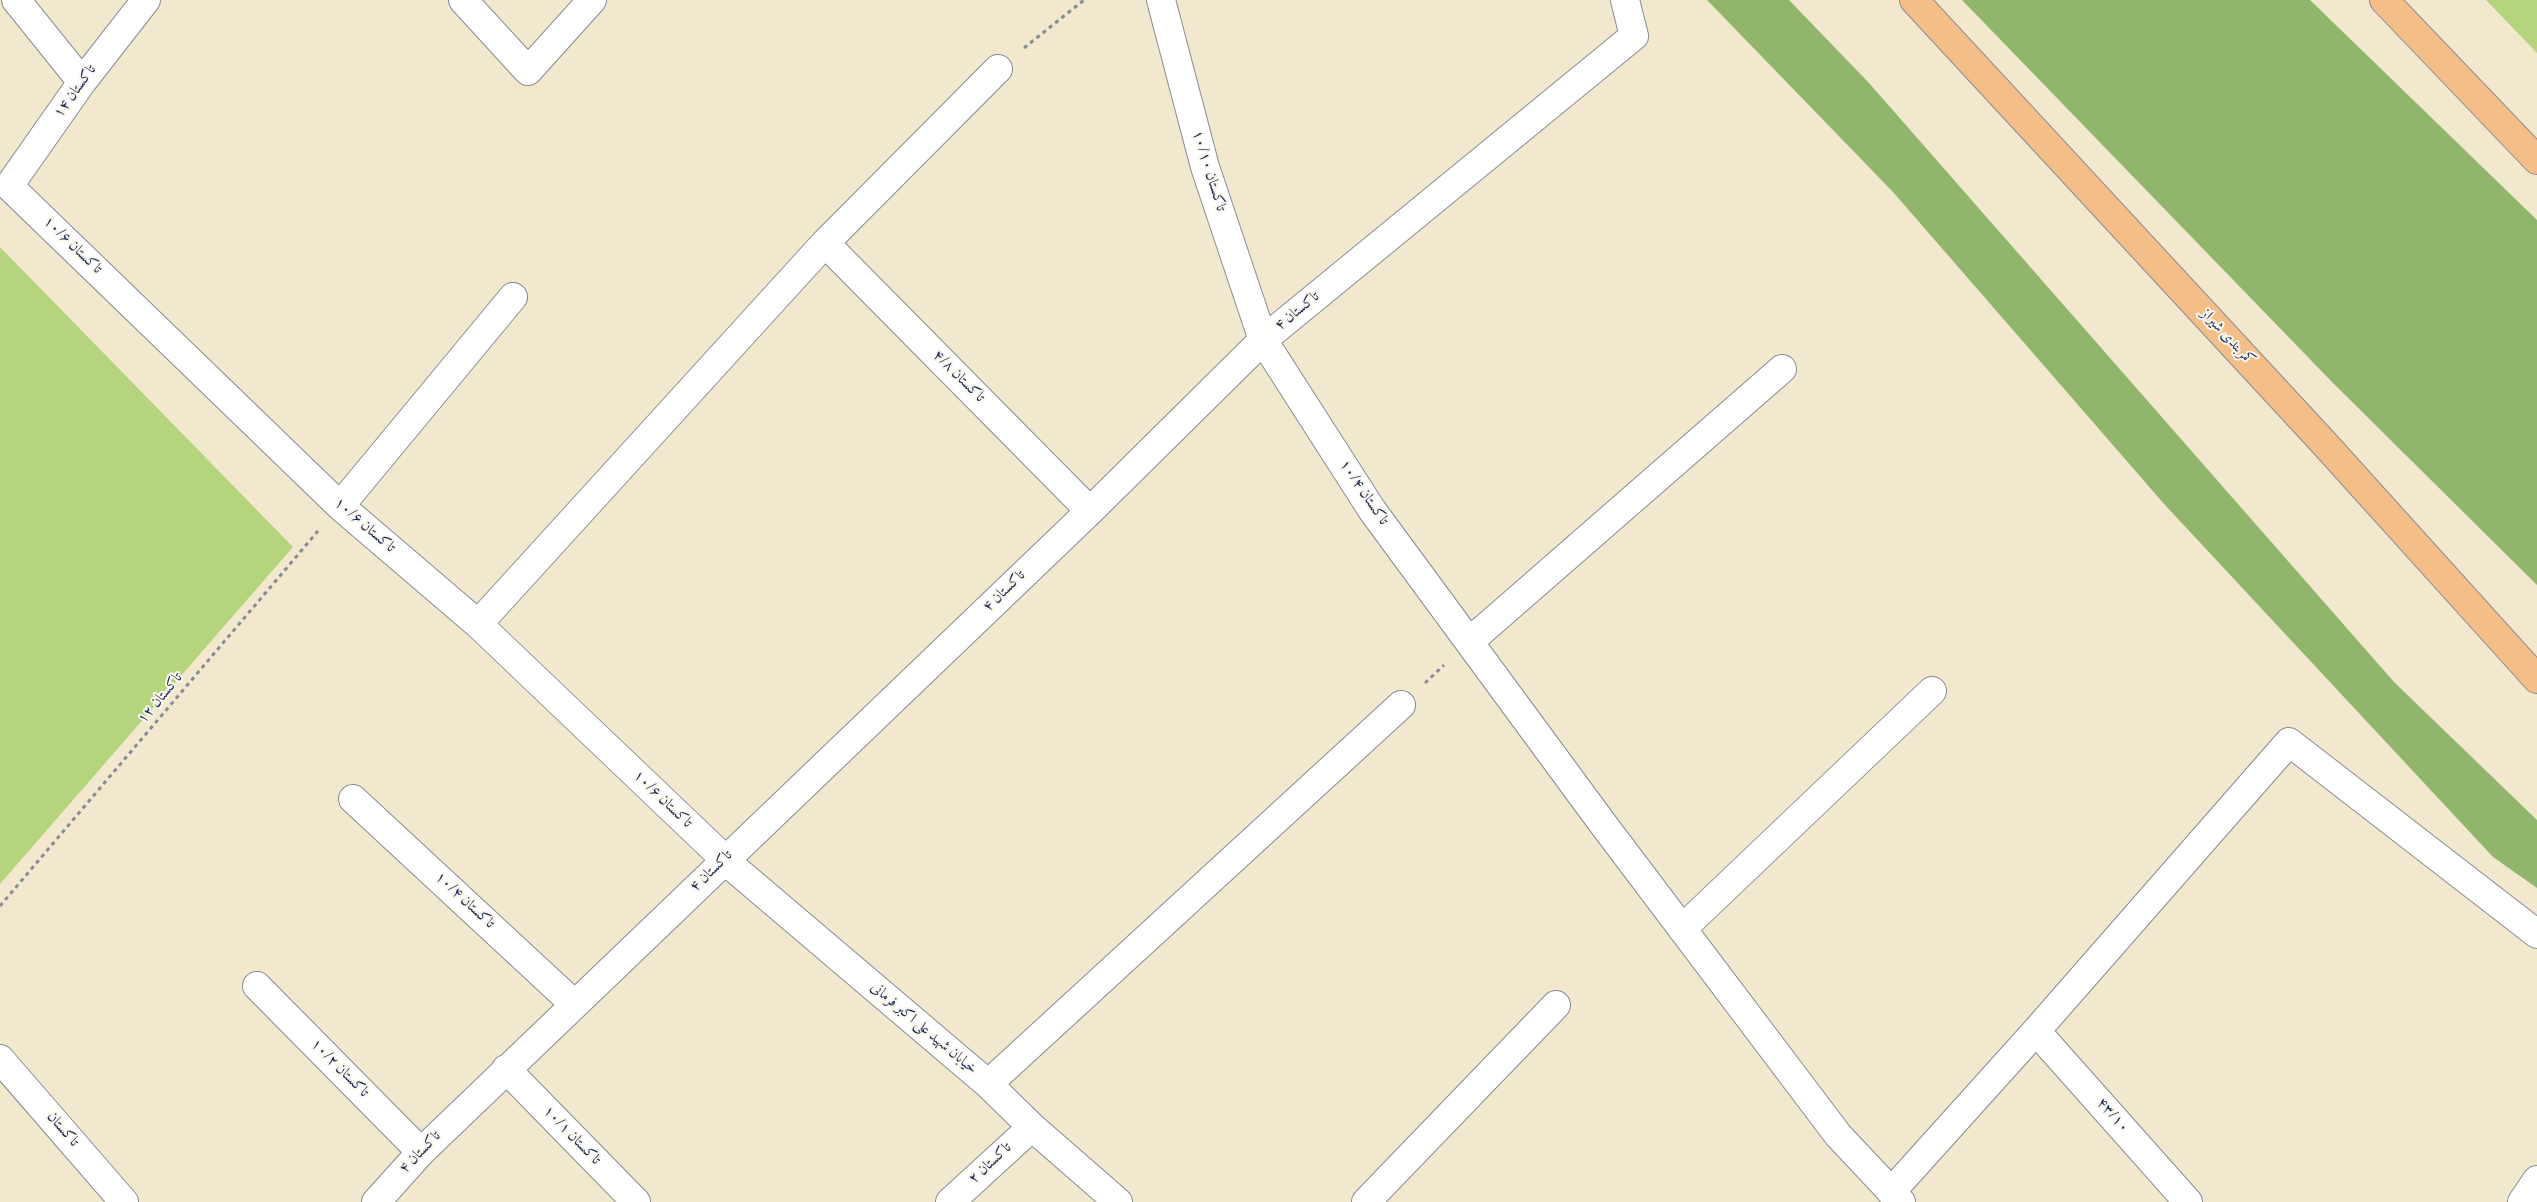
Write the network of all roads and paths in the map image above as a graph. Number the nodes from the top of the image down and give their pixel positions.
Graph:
1 (16, 0) edge
2 (146, 0) edge
3 (463, 0) edge
4 (592, 0) edge
5 (1084, 0) edge
6 (1162, 0) edge
7 (1625, 0) edge
8 (1914, 0) edge
9 (2384, 0) edge
10 (998, 69) joint
11 (82, 82) junction
12 (2537, 160) edge
13 (9, 186) joint
14 (825, 244) junction
15 (513, 297) dead end
16 (1263, 340) junction
17 (1782, 369) dead end
18 (340, 506) junction
19 (1090, 511) junction
20 (478, 624) junction
21 (1469, 642) junction
22 (2537, 679) edge
23 (1932, 691) dead end
24 (1401, 705) joint
25 (353, 799) dead end
26 (725, 860) junction
27 (0, 906) edge
28 (1682, 929) junction
29 (2537, 934) edge
30 (257, 986) dead end
31 (574, 1004) junction
32 (1556, 1005) dead end
33 (2036, 1030) junction
34 (506, 1069) junction
35 (3, 1070) edge
36 (988, 1084) junction
37 (1032, 1127) junction
38 (421, 1152) junction
39 (2537, 1180) edge
40 (1896, 1197) edge
41 (124, 1202) edge
42 (376, 1202) edge
43 (636, 1202) edge
44 (950, 1202) edge
45 (1118, 1202) edge
46 (1366, 1202) edge
47 (2188, 1202) edge
48 (2522, 1202) edge

1 - 11 street
2 - 11 street, تاکستان ۱۴
3 - 4 street
5 - 10 path
6 - 16 street, تاکستان ۱۰/۱۰
7 - 16 street, تاکستان ۴
8 - 22 highway, کمربندی شیراز
9 - 12 highway
10 - 14 street
11 - 13 street, تاکستان ۱۴
13 - 18 street, تاکستان ۱۰/۶
14 - 19 street, تاکستان ۴/۸
14 - 20 street
15 - 18 street
16 - 19 street, تاکستان ۴
16 - 21 street, تاکستان ۱۰/۴
17 - 21 street
18 - 20 street, تاکستان ۱۰/۶
18 - 27 path, تاکستان ۱۲
19 - 26 street, تاکستان ۴
20 - 26 street, تاکستان ۱۰/۶
21 - 24 path
21 - 28 street, تاکستان ۱۰/۴
23 - 28 street
24 - 36 street
25 - 31 street, تاکستان ۱۰/۴
26 - 31 street, تاکستان ۴
26 - 36 street, خیابان شهید علی اکبر فرمانی
28 - 40 street, تاکستان ۱۰/۴
29 - 33 street
30 - 38 street, تاکستان ۱۰/۲
31 - 34 street, تاکستان ۴
32 - 46 street
33 - 40 street
33 - 47 street, ۴۳/۱۰
34 - 38 street, تاکستان ۴
34 - 43 street, تاکستان ۱۰/۱
35 - 41 street, تاکستان
36 - 37 street, خیابان شهید علی اکبر فرمانی
37 - 44 street, تاکستان ۲
37 - 45 street, خیابان شهید علی اکبر فرمانی
38 - 42 street, تاکستان ۴
39 - 48 street

